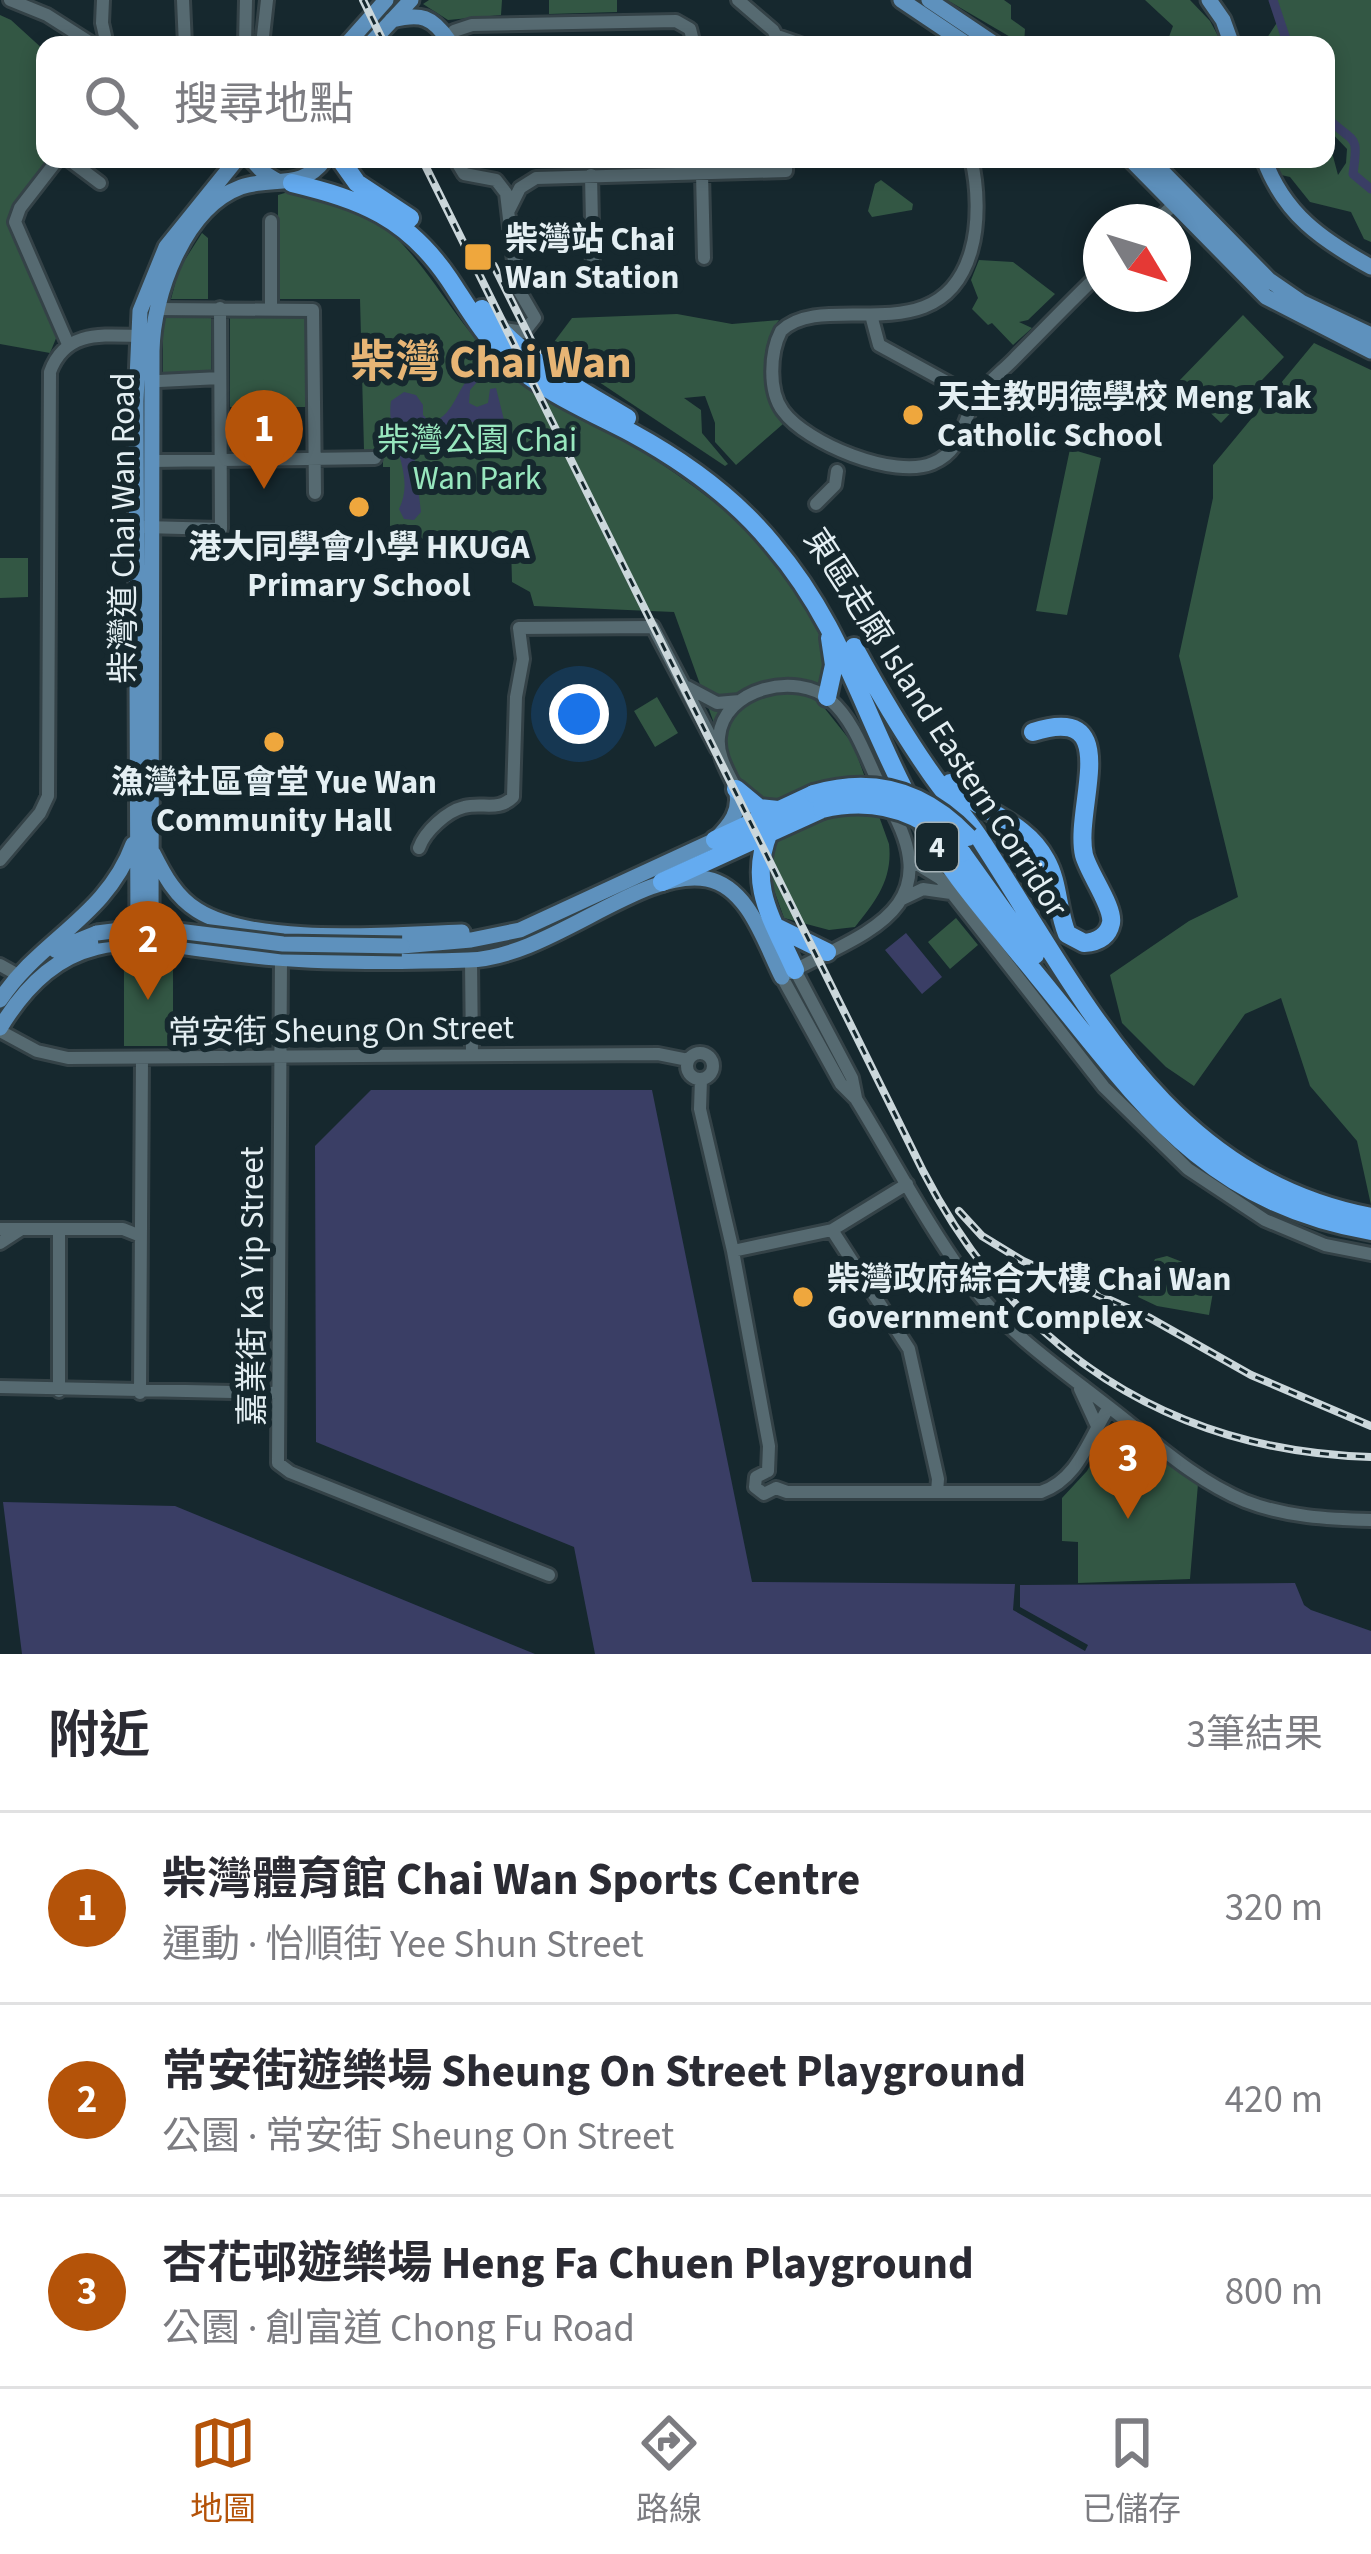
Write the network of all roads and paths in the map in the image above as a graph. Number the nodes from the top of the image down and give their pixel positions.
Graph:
1 (10, 0) edge
2 (103, 0) edge
3 (183, 0) edge
4 (246, 0) edge
5 (267, 0) edge
6 (386, 0) edge
7 (411, 0) edge
8 (737, 0) edge
9 (901, 0) edge
10 (929, 0) edge
11 (1209, 0) edge
12 (392, 20) junction
13 (80, 36) edge
14 (105, 36) edge
15 (185, 36) edge
16 (245, 36) edge
17 (265, 36) edge
18 (354, 36) edge
19 (377, 36) edge
20 (445, 36) edge
21 (454, 36) edge
22 (692, 36) edge
23 (774, 36) edge
24 (955, 36) edge
25 (983, 36) edge
26 (1229, 36) edge
27 (51, 168) edge
28 (80, 168) edge
29 (231, 168) edge
30 (259, 168) edge
31 (316, 168) edge
32 (347, 168) edge
33 (460, 168) edge
34 (574, 168) edge
35 (750, 168) edge
36 (972, 168) edge
37 (1141, 168) edge
38 (1157, 168) edge
39 (1268, 168) edge
40 (702, 172) junction
41 (574, 175) junction
42 (591, 175) junction
43 (286, 182) junction
44 (100, 183) dead end
45 (1180, 199) junction
46 (1175, 204) edge
47 (509, 210) junction
48 (271, 220) dead end
49 (704, 258) dead end
50 (1371, 267) edge
51 (593, 271) dead end
52 (1083, 290) edge
53 (220, 308) junction
54 (271, 308) junction
55 (156, 309) junction
56 (871, 315) junction
57 (488, 316) junction
58 (1371, 334) edge
59 (145, 337) junction
60 (68, 344) junction
61 (1371, 351) edge
62 (220, 378) junction
63 (159, 381) dead end
64 (976, 398) junction
65 (220, 458) junction
66 (315, 458) junction
67 (375, 458) dead end
68 (144, 460) junction
69 (837, 472) dead end
70 (315, 493) dead end
71 (816, 504) dead end
72 (144, 528) junction
73 (818, 605) junction
74 (559, 630) junction
75 (527, 641) junction
76 (682, 682) junction
77 (827, 697) junction
78 (742, 701) junction
79 (900, 724) junction
80 (1033, 732) dead end
81 (720, 755) junction
82 (736, 789) junction
83 (818, 801) junction
84 (778, 810) junction
85 (139, 830) junction
86 (769, 832) junction
87 (715, 840) junction
88 (965, 845) junction
89 (419, 848) dead end
90 (152, 850) junction
91 (0, 860) edge
92 (910, 867) junction
93 (662, 882) junction
94 (952, 893) junction
95 (901, 900) junction
96 (199, 912) junction
97 (1036, 926) junction
98 (776, 928) junction
99 (508, 934) junction
100 (145, 940) junction
101 (190, 947) junction
102 (827, 952) junction
103 (280, 959) junction
104 (471, 960) junction
105 (0, 965) edge
106 (22, 971) junction
107 (789, 973) junction
108 (0, 1000) edge
109 (0, 1029) edge
110 (472, 1054) junction
111 (280, 1055) junction
112 (142, 1058) junction
113 (1105, 1058) junction
114 (688, 1060) junction
115 (701, 1079) junction
116 (907, 1184) junction
117 (1371, 1216) edge
118 (138, 1228) junction
119 (0, 1229) edge
120 (59, 1229) junction
121 (20, 1230) junction
122 (832, 1230) junction
123 (1371, 1231) edge
124 (0, 1243) edge
125 (733, 1251) junction
126 (1371, 1254) edge
127 (1076, 1382) junction
128 (0, 1387) edge
129 (59, 1391) junction
130 (140, 1393) junction
131 (277, 1394) junction
132 (1109, 1407) junction
133 (1097, 1426) junction
134 (937, 1492) junction
135 (1371, 1520) edge
136 (550, 1575) dead end

1 - 13 street
2 - 14 street
3 - 15 street
4 - 16 street
5 - 17 street
6 - 18 main road
7 - 12 main road
8 - 23 street
9 - 24 main road
10 - 25 main road
11 - 26 main road
12 - 19 main road
12 - 20 main road
21 - 22 street
27 - 60 street
28 - 44 street
29 - 59 main road, 柴灣道 Chai Wan Road
30 - 43 main road
31 - 43 main road, 柴灣道 Chai Wan Road
32 - 57 highway, 東區走廊 Island Eastern Corridor / 4
33 - 47 street
34 - 41 street
35 - 40 street
36 - 56 street
37 - 45 main road
38 - 45 main road
39 - 50 main road
40 - 42 street
40 - 49 street
41 - 42 street
41 - 47 street
42 - 51 street
43 - 55 main road, 柴灣道 Chai Wan Road
43 - 73 highway, 東區走廊 Island Eastern Corridor / 4
45 - 46 street
45 - 58 main road
45 - 61 main road
47 - 57 street
48 - 54 street
52 - 64 street
53 - 54 street
53 - 55 street
53 - 62 street
54 - 66 street
55 - 59 main road, 柴灣道 Chai Wan Road
56 - 64 street
56 - 64 street
57 - 79 highway, 東區走廊 Island Eastern Corridor / 4
59 - 60 street
59 - 68 main road, 柴灣道 Chai Wan Road
60 - 91 street
62 - 63 street
62 - 65 street
65 - 66 street
65 - 68 street
65 - 72 street
66 - 67 street
66 - 70 street
68 - 72 main road, 柴灣道 Chai Wan Road
69 - 71 street
72 - 85 main road, 柴灣道 Chai Wan Road
72 - 90 main road, 柴灣道 Chai Wan Road
73 - 77 highway
73 - 113 highway, 東區走廊 Island Eastern Corridor / 4
74 - 75 street
74 - 75 street
74 - 76 street
75 - 89 street
76 - 78 street
76 - 81 street
77 - 78 street
77 - 92 street
78 - 81 street
79 - 80 highway
79 - 97 highway, 東區走廊 Island Eastern Corridor / 4
81 - 82 street
82 - 84 highway
82 - 87 main road
83 - 84 highway
83 - 86 highway
83 - 88 highway, bridge
84 - 87 highway
85 - 100 main road, 柴灣道 Chai Wan Road
85 - 106 main road, 柴灣道 Chai Wan Road
86 - 93 highway
86 - 98 highway
87 - 99 main road
88 - 97 highway
88 - 113 highway
90 - 96 main road
90 - 100 main road, 柴灣道 Chai Wan Road
92 - 94 street
92 - 95 street
93 - 104 main road
93 - 107 main road
94 - 95 street
94 - 126 street
95 - 102 street
96 - 99 main road
96 - 101 main road
97 - 117 highway, 東區走廊 Island Eastern Corridor / 4
98 - 102 highway
98 - 107 highway
99 - 106 main road, bridge
100 - 101 main road
100 - 109 main road
101 - 103 main road
102 - 107 street
103 - 104 main road
103 - 111 street, 嘉業街 Ka Yip Street
104 - 110 street
105 - 106 street
106 - 108 main road, 柴灣道 Chai Wan Road
107 - 116 street
109 - 112 street, 常安街 Sheung On Street
110 - 111 street, 常安街 Sheung On Street
110 - 114 street, 常安街 Sheung On Street
111 - 112 street, 常安街 Sheung On Street
111 - 131 street, 嘉業街 Ka Yip Street
112 - 118 street
113 - 123 highway, 東區走廊 Island Eastern Corridor / 4
114 - 115 street
114 - 115 street
115 - 125 street
116 - 122 street
116 - 127 street
118 - 120 street
118 - 130 street
119 - 121 street
120 - 121 street
120 - 129 street
121 - 124 street
122 - 125 street
122 - 134 street
125 - 134 street
127 - 132 street
127 - 133 street
128 - 129 street
129 - 130 street
130 - 131 street
131 - 136 street, 嘉業街 Ka Yip Street
132 - 133 street
132 - 135 street
133 - 134 street

